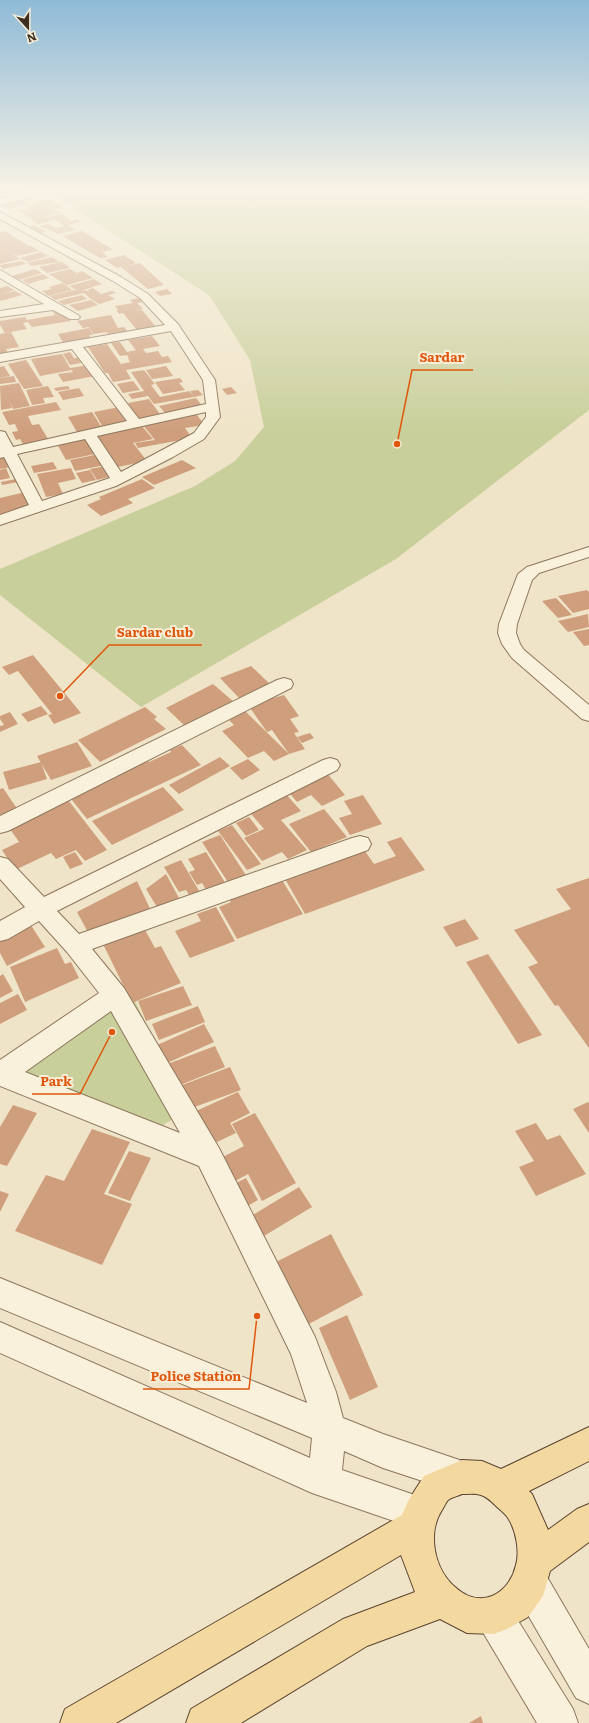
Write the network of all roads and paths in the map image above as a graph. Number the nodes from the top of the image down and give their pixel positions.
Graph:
1 (102, 270) edge
2 (0, 273) edge
3 (55, 306) junction
4 (0, 314) edge
5 (74, 317) dead end
6 (174, 327) junction
7 (75, 344) junction
8 (0, 358) edge
9 (213, 406) junction
10 (136, 424) junction
11 (89, 434) junction
12 (0, 435) edge
13 (4, 453) edge
14 (118, 479) junction
15 (38, 508) junction
16 (0, 520) edge
17 (589, 552) edge
18 (284, 684) dead end
19 (589, 715) edge
20 (330, 765) dead end
21 (0, 825) edge
22 (360, 844) dead end
23 (0, 865) edge
24 (41, 908) junction
25 (0, 932) edge
26 (75, 945) junction
27 (114, 995) junction
28 (0, 1074) edge
29 (209, 1158) junction
30 (0, 1293) edge
31 (0, 1337) edge
32 (330, 1429) junction
33 (589, 1444) edge
34 (462, 1477) junction
35 (324, 1481) junction
36 (501, 1487) junction
37 (419, 1520) junction
38 (589, 1521) edge
39 (532, 1572) junction
40 (442, 1600) junction
41 (494, 1616) junction
42 (589, 1685) edge
43 (79, 1723) edge
44 (205, 1723) edge
45 (559, 1723) edge

1 - 6 street
2 - 3 street
3 - 4 street
3 - 5 street
6 - 7 street
6 - 9 street
7 - 8 street
7 - 10 street
9 - 10 street
9 - 14 street
10 - 11 street
11 - 13 street
11 - 14 street
12 - 13 street
13 - 15 street
14 - 15 street
15 - 16 street
17 - 19 street
18 - 21 street
20 - 24 street
22 - 26 street
23 - 24 street
24 - 25 street
24 - 26 street
26 - 27 street
27 - 28 street
27 - 29 street
28 - 29 street
29 - 32 street
30 - 32 street
31 - 35 street
32 - 34 street
32 - 35 street
33 - 36 main road
34 - 36 main road
34 - 37 main road
35 - 37 street
36 - 39 main road
37 - 40 main road
37 - 43 main road
38 - 39 main road
39 - 41 main road
39 - 42 street
40 - 41 main road
40 - 44 main road
41 - 45 street

